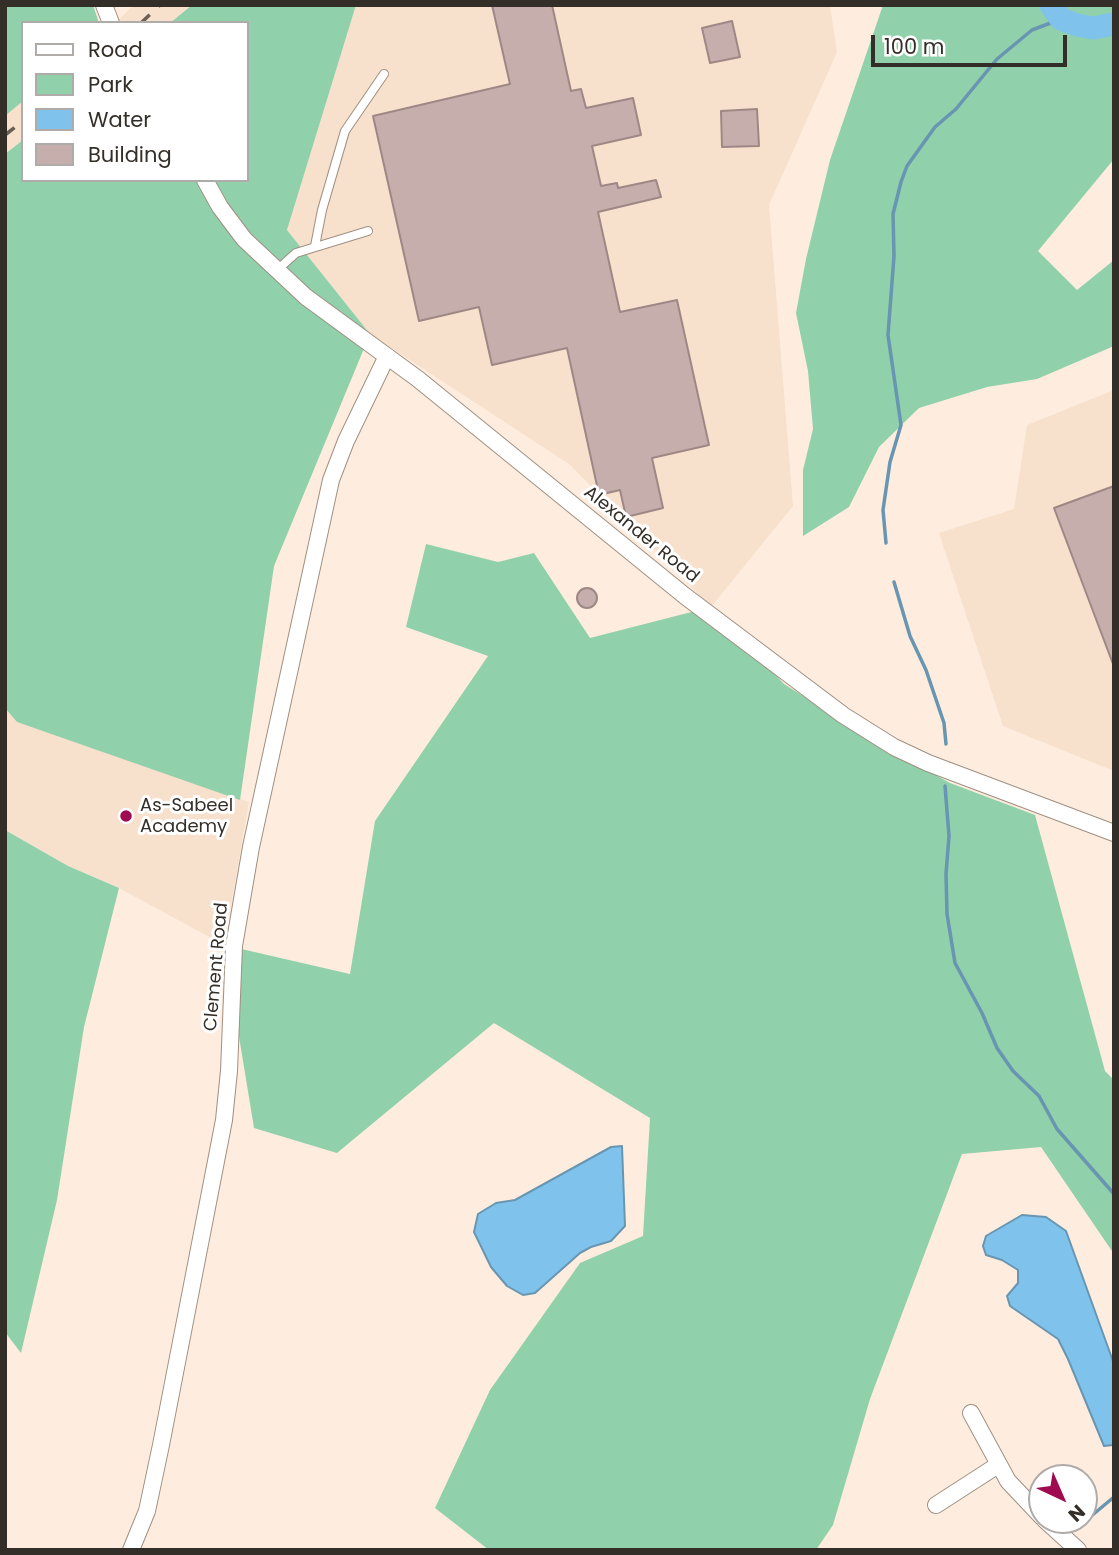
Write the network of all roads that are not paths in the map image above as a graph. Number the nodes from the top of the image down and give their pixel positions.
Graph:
1 (384, 74) dead end
2 (206, 182) edge
3 (368, 230) dead end
4 (315, 246) junction
5 (277, 270) junction
6 (387, 356) junction
7 (1114, 833) edge
8 (971, 1413) dead end
9 (998, 1465) junction
10 (1028, 1502) edge
11 (936, 1505) dead end
12 (1061, 1534) edge
13 (131, 1550) edge
14 (1078, 1550) edge

1 - 4 lane
2 - 5 street, Alexander Road
3 - 4 lane
4 - 5 lane
5 - 6 street, Alexander Road
6 - 7 street, Alexander Road
6 - 13 street, Clement Road
8 - 9 street
9 - 10 street
9 - 11 street
12 - 14 street

